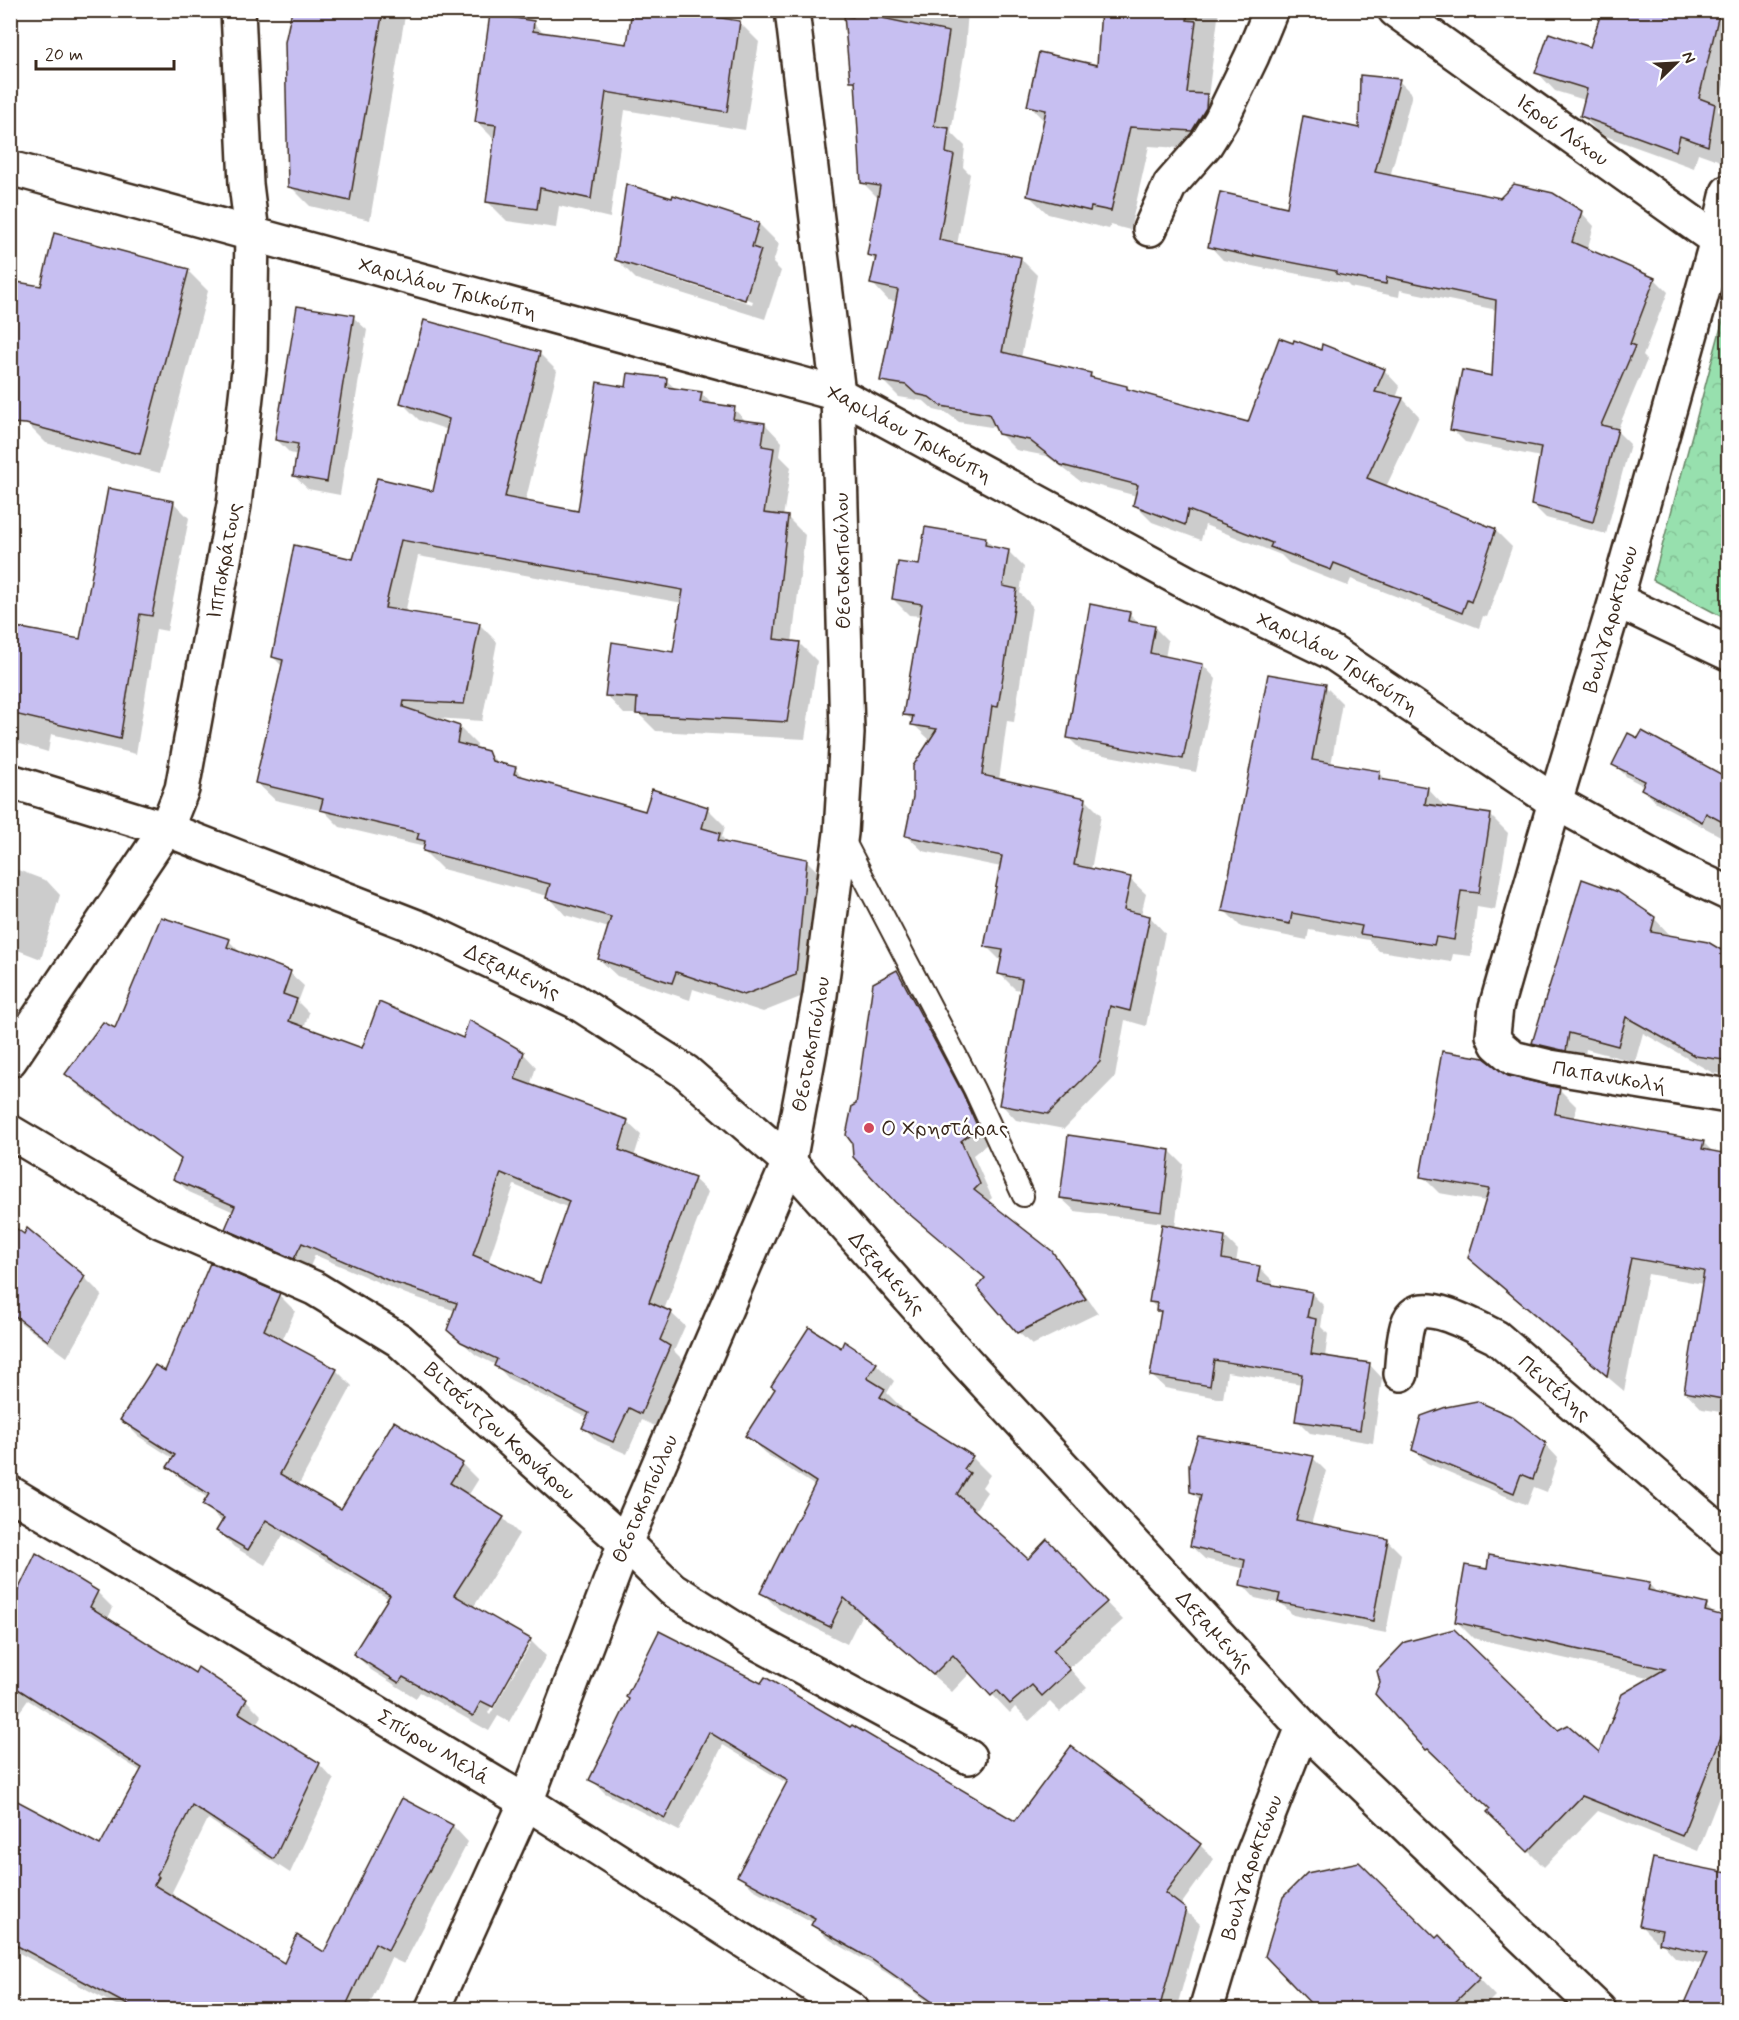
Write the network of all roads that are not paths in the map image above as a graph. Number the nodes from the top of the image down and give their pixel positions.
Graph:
1 (238, 10) edge
2 (792, 10) edge
3 (1271, 10) edge
4 (1395, 10) edge
5 (10, 168) edge
6 (1728, 192) edge
7 (1150, 229) dead end
8 (252, 233) junction
9 (1723, 244) edge
10 (838, 394) junction
11 (1616, 600) junction
12 (1728, 653) edge
13 (10, 781) edge
14 (1555, 802) junction
15 (166, 829) junction
16 (841, 833) junction
17 (1728, 893) edge
18 (1497, 1044) joint
19 (10, 1060) edge
20 (1728, 1096) edge
21 (10, 1132) edge
22 (789, 1162) junction
23 (1023, 1196) dead end
24 (1401, 1374) dead end
25 (10, 1493) edge
26 (1728, 1538) edge
27 (625, 1544) junction
28 (1303, 1727) junction
29 (969, 1757) dead end
30 (526, 1802) junction
31 (432, 2010) edge
32 (852, 2010) edge
33 (1206, 2010) edge
34 (1599, 2010) edge

1 - 8 street, Ιπποκράτους
2 - 10 street, Θεοτοκοπούλου
3 - 7 street
4 - 9 street, Ιερού Λόχου
5 - 8 street, Χαριλάου Τρικούπη
6 - 9 street, Βουλγαροκτόνου
8 - 10 street, Χαριλάου Τρικούπη
8 - 15 street, Ιπποκράτους
9 - 11 street, Βουλγαροκτόνου
10 - 14 street, Χαριλάου Τρικούπη
10 - 16 street, Θεοτοκοπούλου
11 - 12 street
11 - 14 street, Βουλγαροκτόνου
13 - 15 street, Δεξαμενής
14 - 17 street, Χαριλάου Τρικούπη
14 - 18 street, Βουλγαροκτόνου
15 - 19 street, Ιπποκράτους
15 - 22 street, Δεξαμενής
16 - 22 street, Θεοτοκοπούλου
16 - 23 lane
18 - 20 street, Παπανικολή
21 - 27 street, Βιτσέντζου Κορνάρου
22 - 27 street, Θεοτοκοπούλου
22 - 28 street, Δεξαμενής
24 - 26 street, Πεντέλης
25 - 30 street, Σπύρου Μελά
27 - 29 street, Βιτσέντζου Κορνάρου
27 - 30 street, Θεοτοκοπούλου
28 - 33 street, Βουλγαροκτόνου
28 - 34 street, Δεξαμενής
30 - 31 street, Θεοτοκοπούλου
30 - 32 street, Σπύρου Μελά

